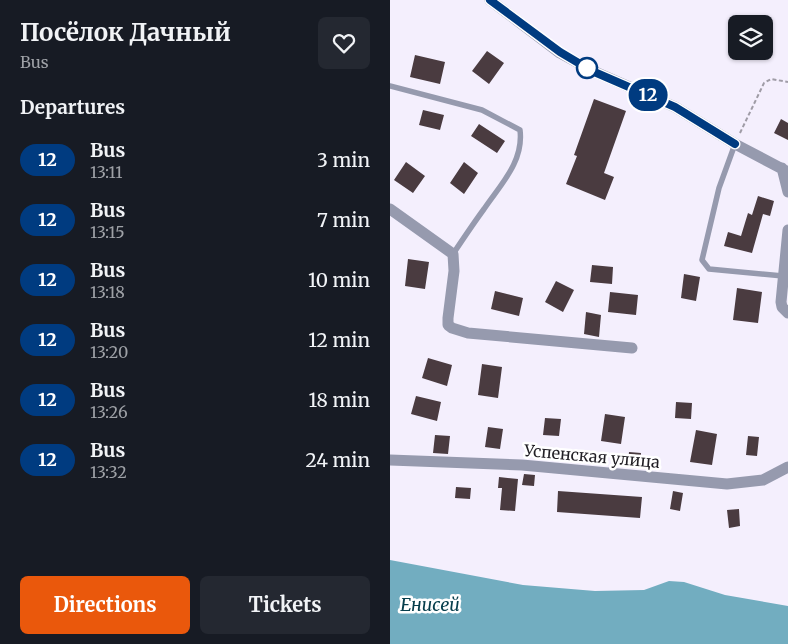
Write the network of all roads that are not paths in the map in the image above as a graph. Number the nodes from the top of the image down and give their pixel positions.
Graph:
1 (490, 0) edge
2 (390, 86) edge
3 (735, 144) junction
4 (785, 170) edge
5 (788, 192) edge
6 (390, 209) edge
7 (788, 230) edge
8 (453, 254) junction
9 (784, 276) junction
10 (788, 313) edge
11 (632, 348) dead end
12 (390, 460) edge
13 (788, 467) edge

1 - 3 street
2 - 8 lane
3 - 4 street
3 - 9 lane
4 - 5 street
6 - 8 street
7 - 9 street
8 - 11 street
9 - 10 street
12 - 13 street, Успенская улица

